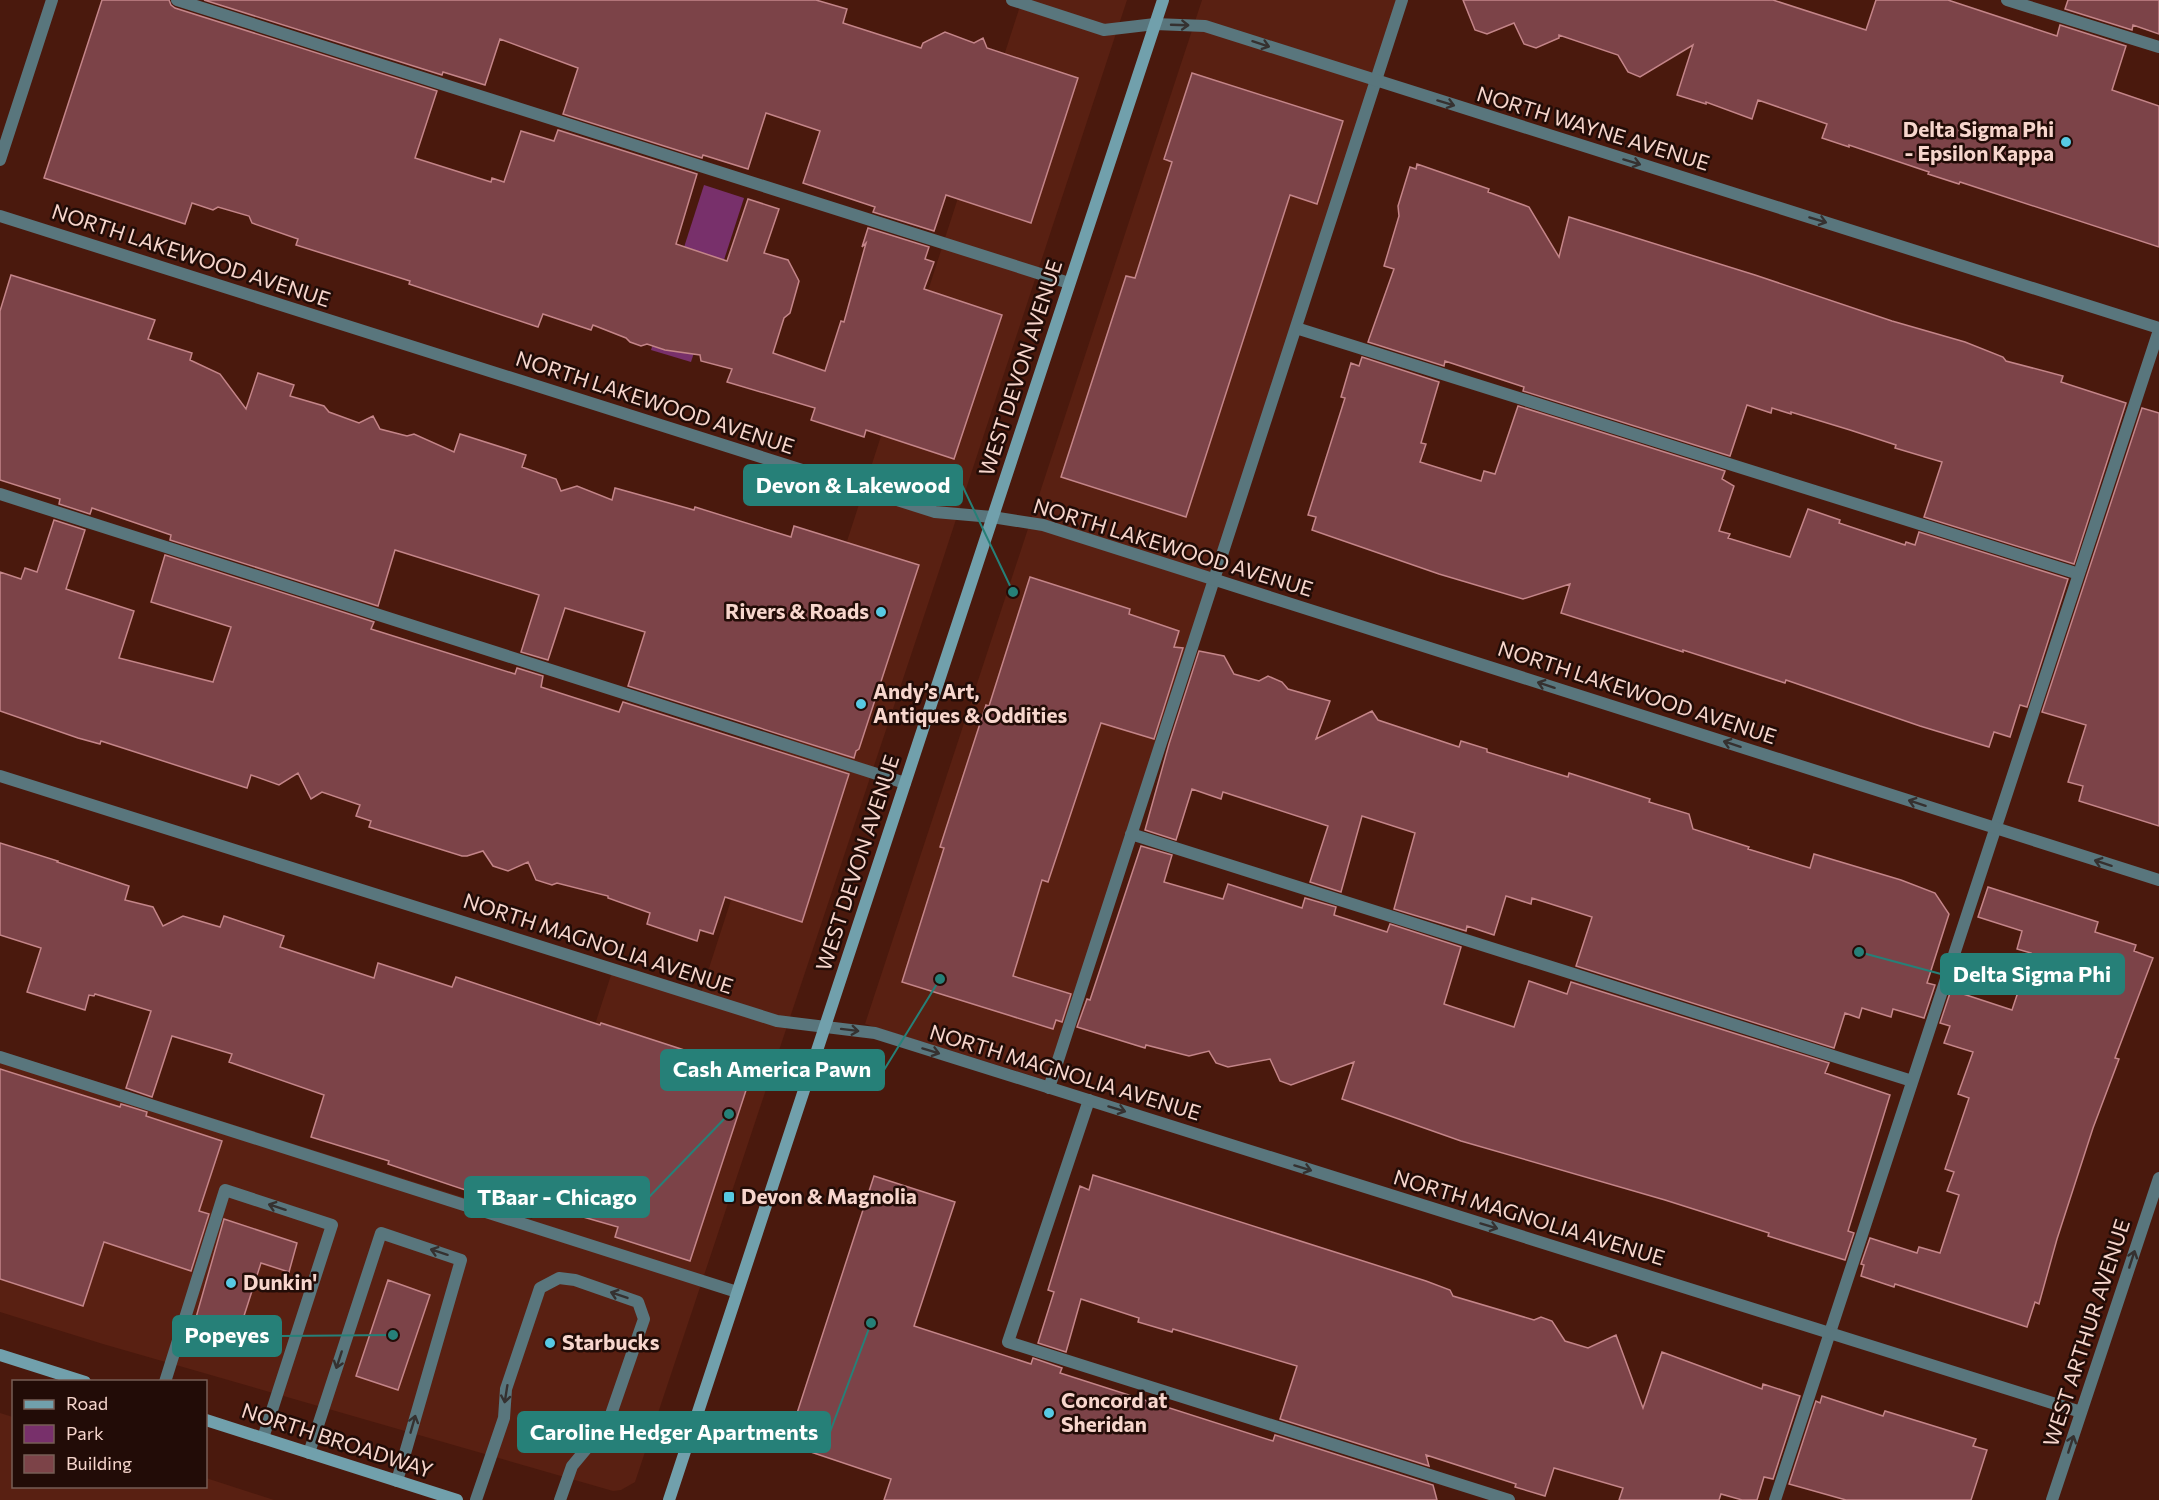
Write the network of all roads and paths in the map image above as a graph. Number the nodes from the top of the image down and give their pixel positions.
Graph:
1 (52, 0) edge
2 (177, 0) edge
3 (1012, 0) edge
4 (1163, 0) edge
5 (1402, 0) edge
6 (2007, 0) edge
7 (1155, 24) junction
8 (2159, 47) edge
9 (1376, 81) junction
10 (0, 160) edge
11 (0, 216) edge
12 (1069, 283) junction
13 (1296, 328) junction
14 (2159, 329) edge
15 (0, 494) edge
16 (992, 517) junction
17 (2079, 574) junction
18 (1214, 579) junction
19 (0, 776) edge
20 (904, 783) junction
21 (1996, 828) junction
22 (1131, 834) junction
23 (2159, 880) edge
24 (824, 1027) junction
25 (0, 1057) edge
26 (1912, 1081) junction
27 (1049, 1088) junction
28 (1089, 1100) junction
29 (2159, 1179) edge
30 (737, 1292) junction
31 (1829, 1333) junction
32 (0, 1355) edge
33 (79, 1380) edge
34 (166, 1380) edge
35 (2081, 1412) junction
36 (207, 1420) edge
37 (263, 1438) junction
38 (309, 1453) junction
39 (397, 1481) junction
40 (458, 1500) edge
41 (476, 1500) edge
42 (560, 1500) edge
43 (669, 1500) edge
44 (1509, 1500) edge
45 (1775, 1500) edge
46 (2052, 1500) edge

1 - 10 street
2 - 12 street
3 - 7 street, NORTH WAYNE AVENUE
4 - 7 main road, WEST DEVON AVENUE
5 - 9 street
6 - 8 street
7 -> 9 street, NORTH WAYNE AVENUE
7 - 12 main road, WEST DEVON AVENUE
9 - 13 street
9 -> 14 street, NORTH WAYNE AVENUE
11 - 16 street, NORTH LAKEWOOD AVENUE
12 - 16 main road, WEST DEVON AVENUE
13 - 17 street
13 - 18 street
14 - 17 street
15 - 20 street
16 - 18 street, NORTH LAKEWOOD AVENUE
16 - 20 main road, WEST DEVON AVENUE
17 - 21 street
21 -> 18 street, NORTH LAKEWOOD AVENUE
18 - 22 street
19 - 24 street, NORTH MAGNOLIA AVENUE
20 - 24 main road, WEST DEVON AVENUE
23 -> 21 street, NORTH LAKEWOOD AVENUE
21 - 26 street
22 - 26 street
22 - 27 street
24 -> 27 street, NORTH MAGNOLIA AVENUE
24 - 30 main road, WEST DEVON AVENUE
25 - 30 street
26 - 31 street
27 - 28 street, NORTH MAGNOLIA AVENUE
28 -> 31 street, NORTH MAGNOLIA AVENUE
28 - 44 street
35 -> 29 street, WEST ARTHUR AVENUE
30 - 43 main road, WEST DEVON AVENUE
31 - 35 street, NORTH MAGNOLIA AVENUE
31 - 45 street
32 - 33 main road
37 -> 34 street
46 -> 35 street, WEST ARTHUR AVENUE
36 - 37 main road, NORTH BROADWAY
37 - 38 main road, NORTH BROADWAY
38 - 39 main road, NORTH BROADWAY
39 -> 38 street
39 - 40 main road, NORTH BROADWAY
42 -> 41 street

